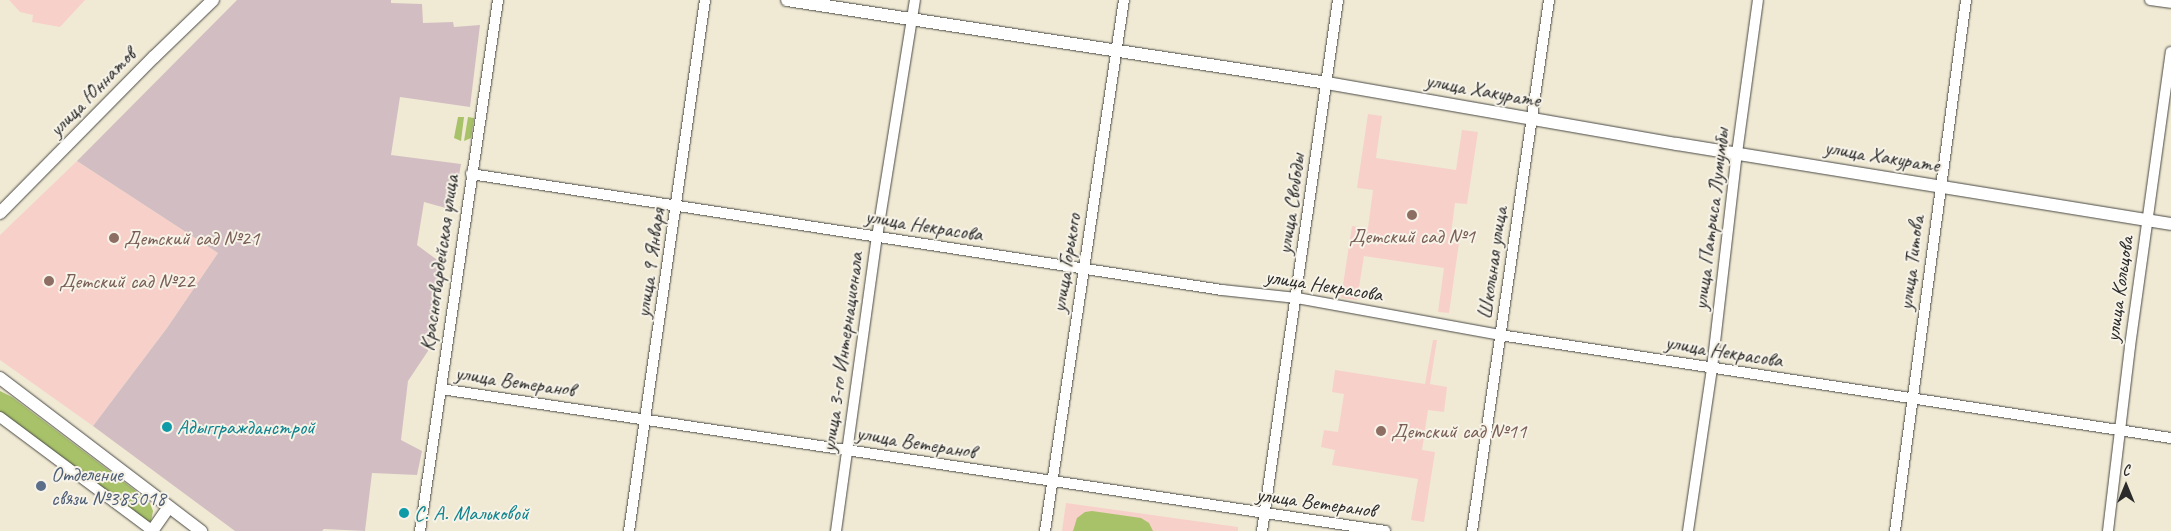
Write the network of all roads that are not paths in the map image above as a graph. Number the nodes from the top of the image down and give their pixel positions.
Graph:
1 (213, 0) edge
2 (498, 0) edge
3 (706, 0) edge
4 (788, 0) edge
5 (915, 0) edge
6 (1124, 0) edge
7 (1338, 0) edge
8 (1549, 0) edge
9 (1758, 0) edge
10 (1966, 0) edge
11 (2150, 0) edge
12 (2171, 3) edge
13 (913, 18) junction
14 (1118, 51) junction
15 (2171, 52) edge
16 (1327, 83) junction
17 (1532, 119) junction
18 (1737, 153) junction
19 (471, 174) junction
20 (1940, 185) junction
21 (676, 206) junction
22 (0, 213) edge
23 (2148, 220) junction
24 (2171, 224) edge
25 (877, 237) junction
26 (1085, 268) junction
27 (1296, 298) junction
28 (1500, 335) junction
29 (1712, 368) junction
30 (0, 378) edge
31 (441, 389) junction
32 (1913, 399) junction
33 (0, 417) edge
34 (646, 419) junction
35 (2120, 430) junction
36 (2171, 438) edge
37 (846, 450) junction
38 (1051, 482) junction
39 (171, 509) junction
40 (1264, 513) junction
41 (152, 531) edge
42 (160, 531) edge
43 (201, 531) edge
44 (420, 531) edge
45 (629, 531) edge
46 (836, 531) edge
47 (1045, 531) edge
48 (1262, 531) edge
49 (1385, 531) edge
50 (1472, 531) edge
51 (1688, 531) edge
52 (1895, 531) edge
53 (2108, 531) edge

1 - 22 main road, улица Юннатов
2 - 19 street, Красногвардейская улица
3 - 21 street, улица 9 Января
4 - 13 main road, улица Хакурате
5 - 13 street, улица 3-го Интернационала
6 - 14 street, улица Горького
7 - 16 street, улица Свободы
8 - 17 street, Школьная улица
9 - 18 street, улица Патриса Лумумбы
10 - 20 street, улица Титова
11 - 12 street
13 - 14 main road, улица Хакурате
13 - 25 street, улица 3-го Интернационала
14 - 16 main road, улица Хакурате
14 - 26 street, улица Горького
15 - 23 street, улица Кольцова
16 - 17 main road, улица Хакурате
16 - 27 street, улица Свободы
17 - 18 main road, улица Хакурате
17 - 28 street, Школьная улица
18 - 20 main road, улица Хакурате
18 - 29 street, улица Патриса Лумумбы
19 - 21 street, улица Некрасова
19 - 31 street, Красногвардейская улица
20 - 23 main road, улица Хакурате
20 - 32 street, улица Титова
21 - 25 street, улица Некрасова
21 - 34 street, улица 9 Января
23 - 24 main road, улица Хакурате
23 - 35 street, улица Кольцова
25 - 26 street, улица Некрасова
25 - 37 street, улица 3-го Интернационала
26 - 27 street, улица Некрасова
26 - 38 street, улица Горького
27 - 28 street, улица Некрасова
27 - 40 street, улица Свободы
28 - 29 street, улица Некрасова
28 - 50 street, Школьная улица
29 - 32 street, улица Некрасова
29 - 51 street, улица Патриса Лумумбы
30 - 39 main road
31 - 34 street, улица Ветеранов
31 - 44 street, Красногвардейская улица
32 - 35 street, улица Некрасова
32 - 52 street, улица Титова
33 - 41 street
34 - 37 street, улица Ветеранов
34 - 45 street, улица 9 Января
35 - 36 street, улица Некрасова
35 - 53 street, улица Кольцова
37 - 38 street, улица Ветеранов
37 - 46 street, улица 3-го Интернационала
38 - 40 street, улица Ветеранов
38 - 47 street, улица Горького
39 - 41 main road
39 - 42 main road
39 - 43 main road
40 - 48 street, улица Свободы
40 - 49 street, улица Ветеранов

